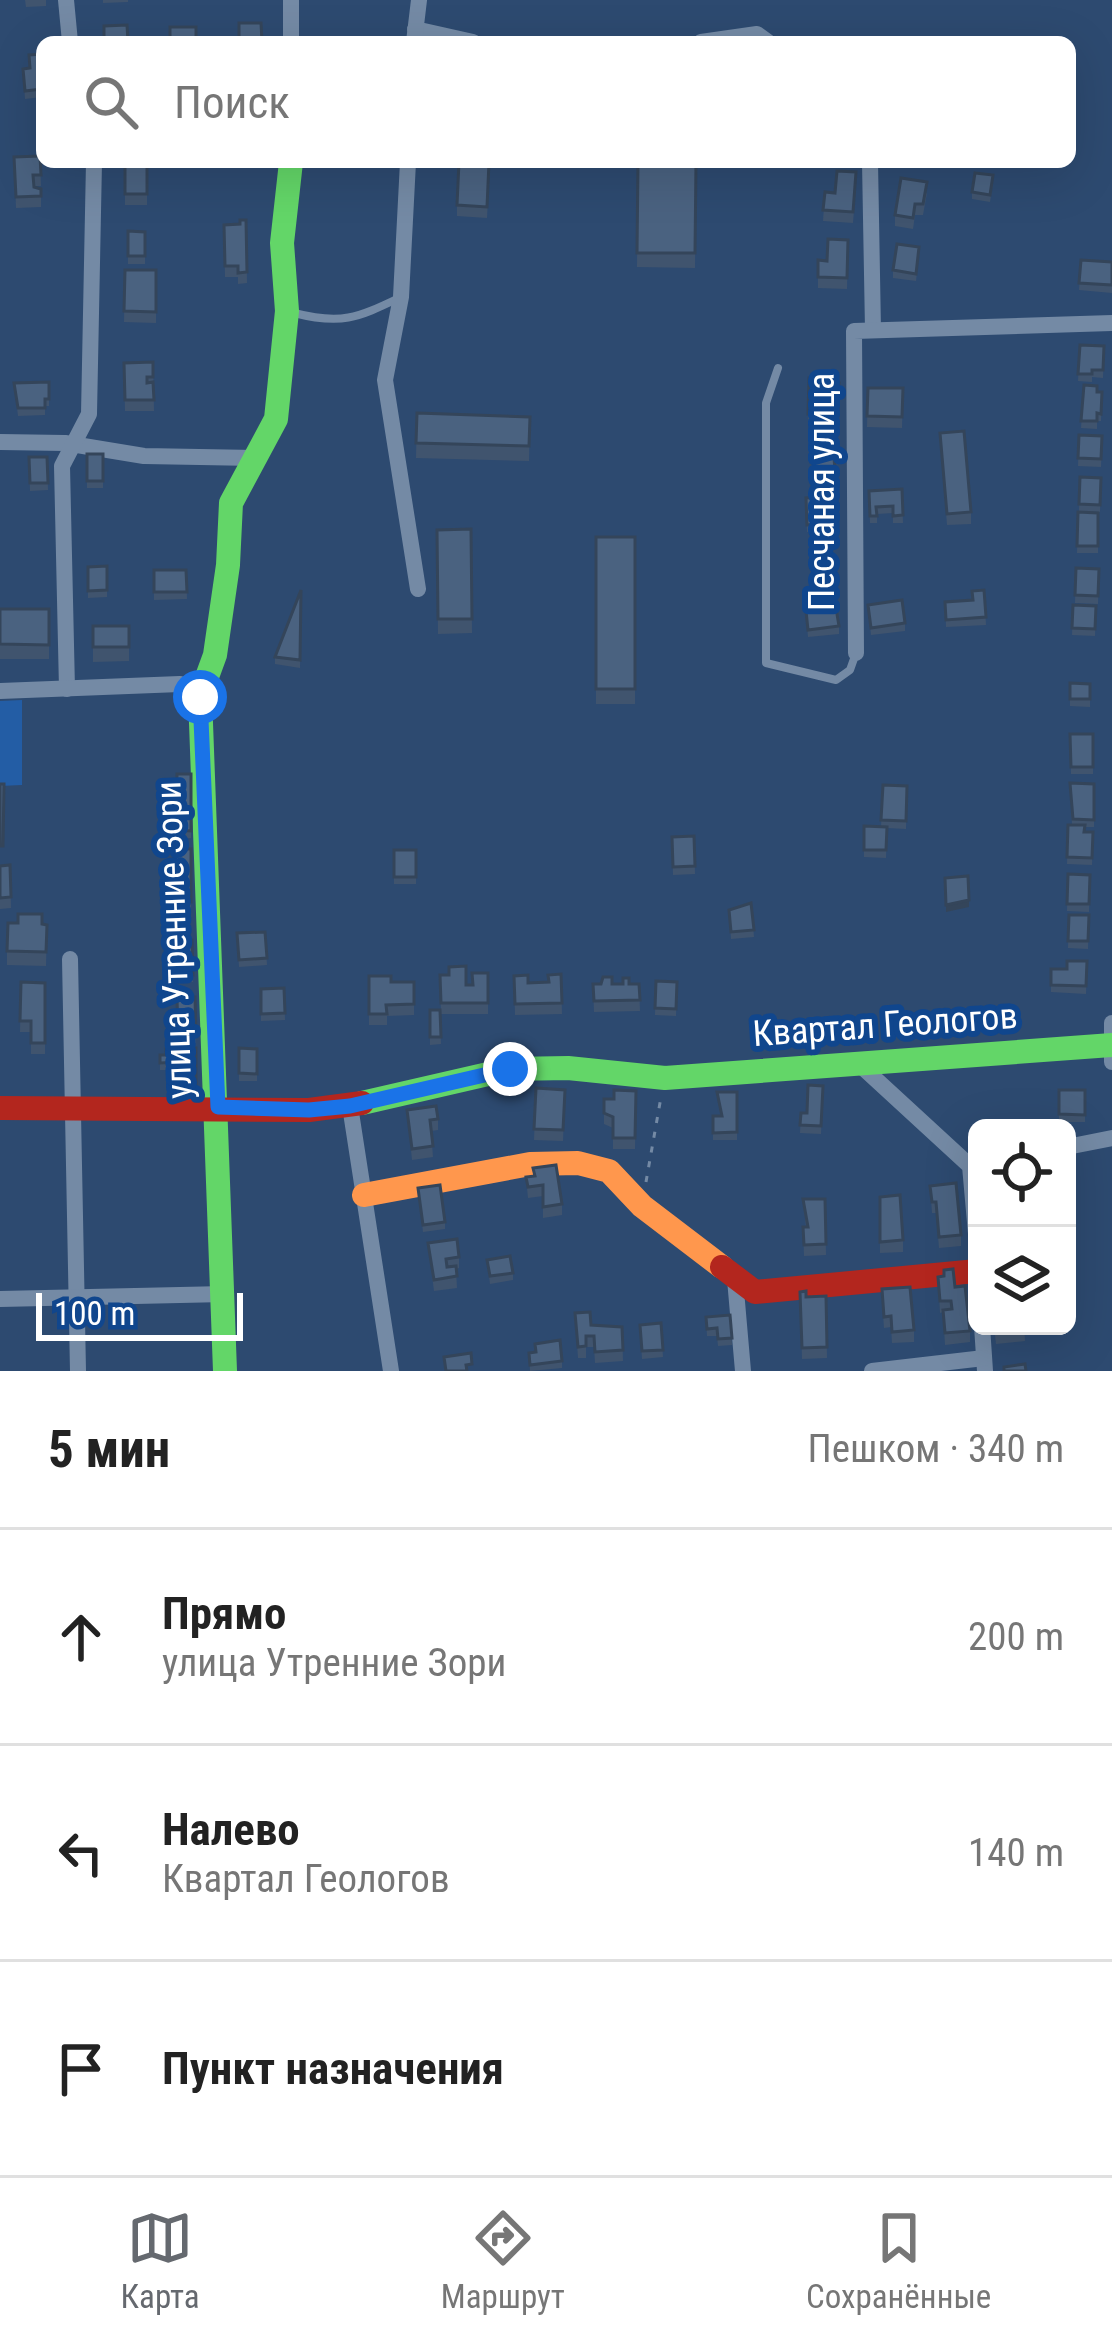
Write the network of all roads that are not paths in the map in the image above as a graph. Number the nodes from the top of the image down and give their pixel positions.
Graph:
1 (66, 0) edge
2 (291, 0) edge
3 (419, 0) edge
4 (69, 36) edge
5 (290, 36) edge
6 (415, 36) edge
7 (94, 168) edge
8 (290, 168) edge
9 (408, 168) edge
10 (870, 168) edge
11 (401, 297) junction
12 (286, 311) junction
13 (1112, 323) edge
14 (863, 330) junction
15 (778, 368) dead end
16 (0, 442) edge
17 (74, 445) junction
18 (255, 458) junction
19 (418, 589) dead end
20 (856, 653) joint
21 (67, 689) junction
22 (0, 692) edge
23 (200, 697) junction
24 (70, 959) dead end
25 (1112, 1022) edge
26 (1112, 1045) edge
27 (1112, 1062) edge
28 (859, 1064) junction
29 (75, 1106) junction
30 (350, 1106) junction
31 (218, 1107) junction
32 (0, 1108) edge
33 (1112, 1138) edge
34 (1076, 1145) edge
35 (968, 1160) edge
36 (364, 1195) junction
37 (968, 1272) edge
38 (735, 1279) junction
39 (225, 1294) junction
40 (78, 1297) junction
41 (0, 1299) edge
42 (985, 1364) edge
43 (78, 1371) edge
44 (225, 1371) edge
45 (392, 1371) edge
46 (743, 1371) edge
47 (872, 1371) edge

1 - 4 street
2 - 5 street
3 - 6 street
7 - 17 street
8 - 12 street, улица Утренние Зори
9 - 11 street
10 - 14 street, Песчаная улица
11 - 12 lane
11 - 19 street
12 - 18 street, улица Утренние Зори
13 - 14 street
14 - 20 street, Песчаная улица
15 - 20 lane
16 - 17 street
17 - 18 street
17 - 21 street
18 - 23 street, улица Утренние Зори
21 - 22 street
21 - 23 street
23 - 31 street, улица Утренние Зори
24 - 29 street
25 - 26 street
26 - 27 street
26 - 28 street, Квартал Геологов
28 - 30 street, Квартал Геологов
28 - 35 street
29 - 31 street, Квартал Геологов
29 - 32 street, Квартал Геологов
29 - 40 street
30 - 31 street, Квартал Геологов
30 - 36 street
31 - 39 street, улица Утренние Зори
33 - 34 street
36 - 38 street
36 - 45 street
37 - 38 street
38 - 46 street
39 - 40 street
39 - 44 street, улица Утренние Зори
40 - 41 street
40 - 43 street
42 - 47 street

